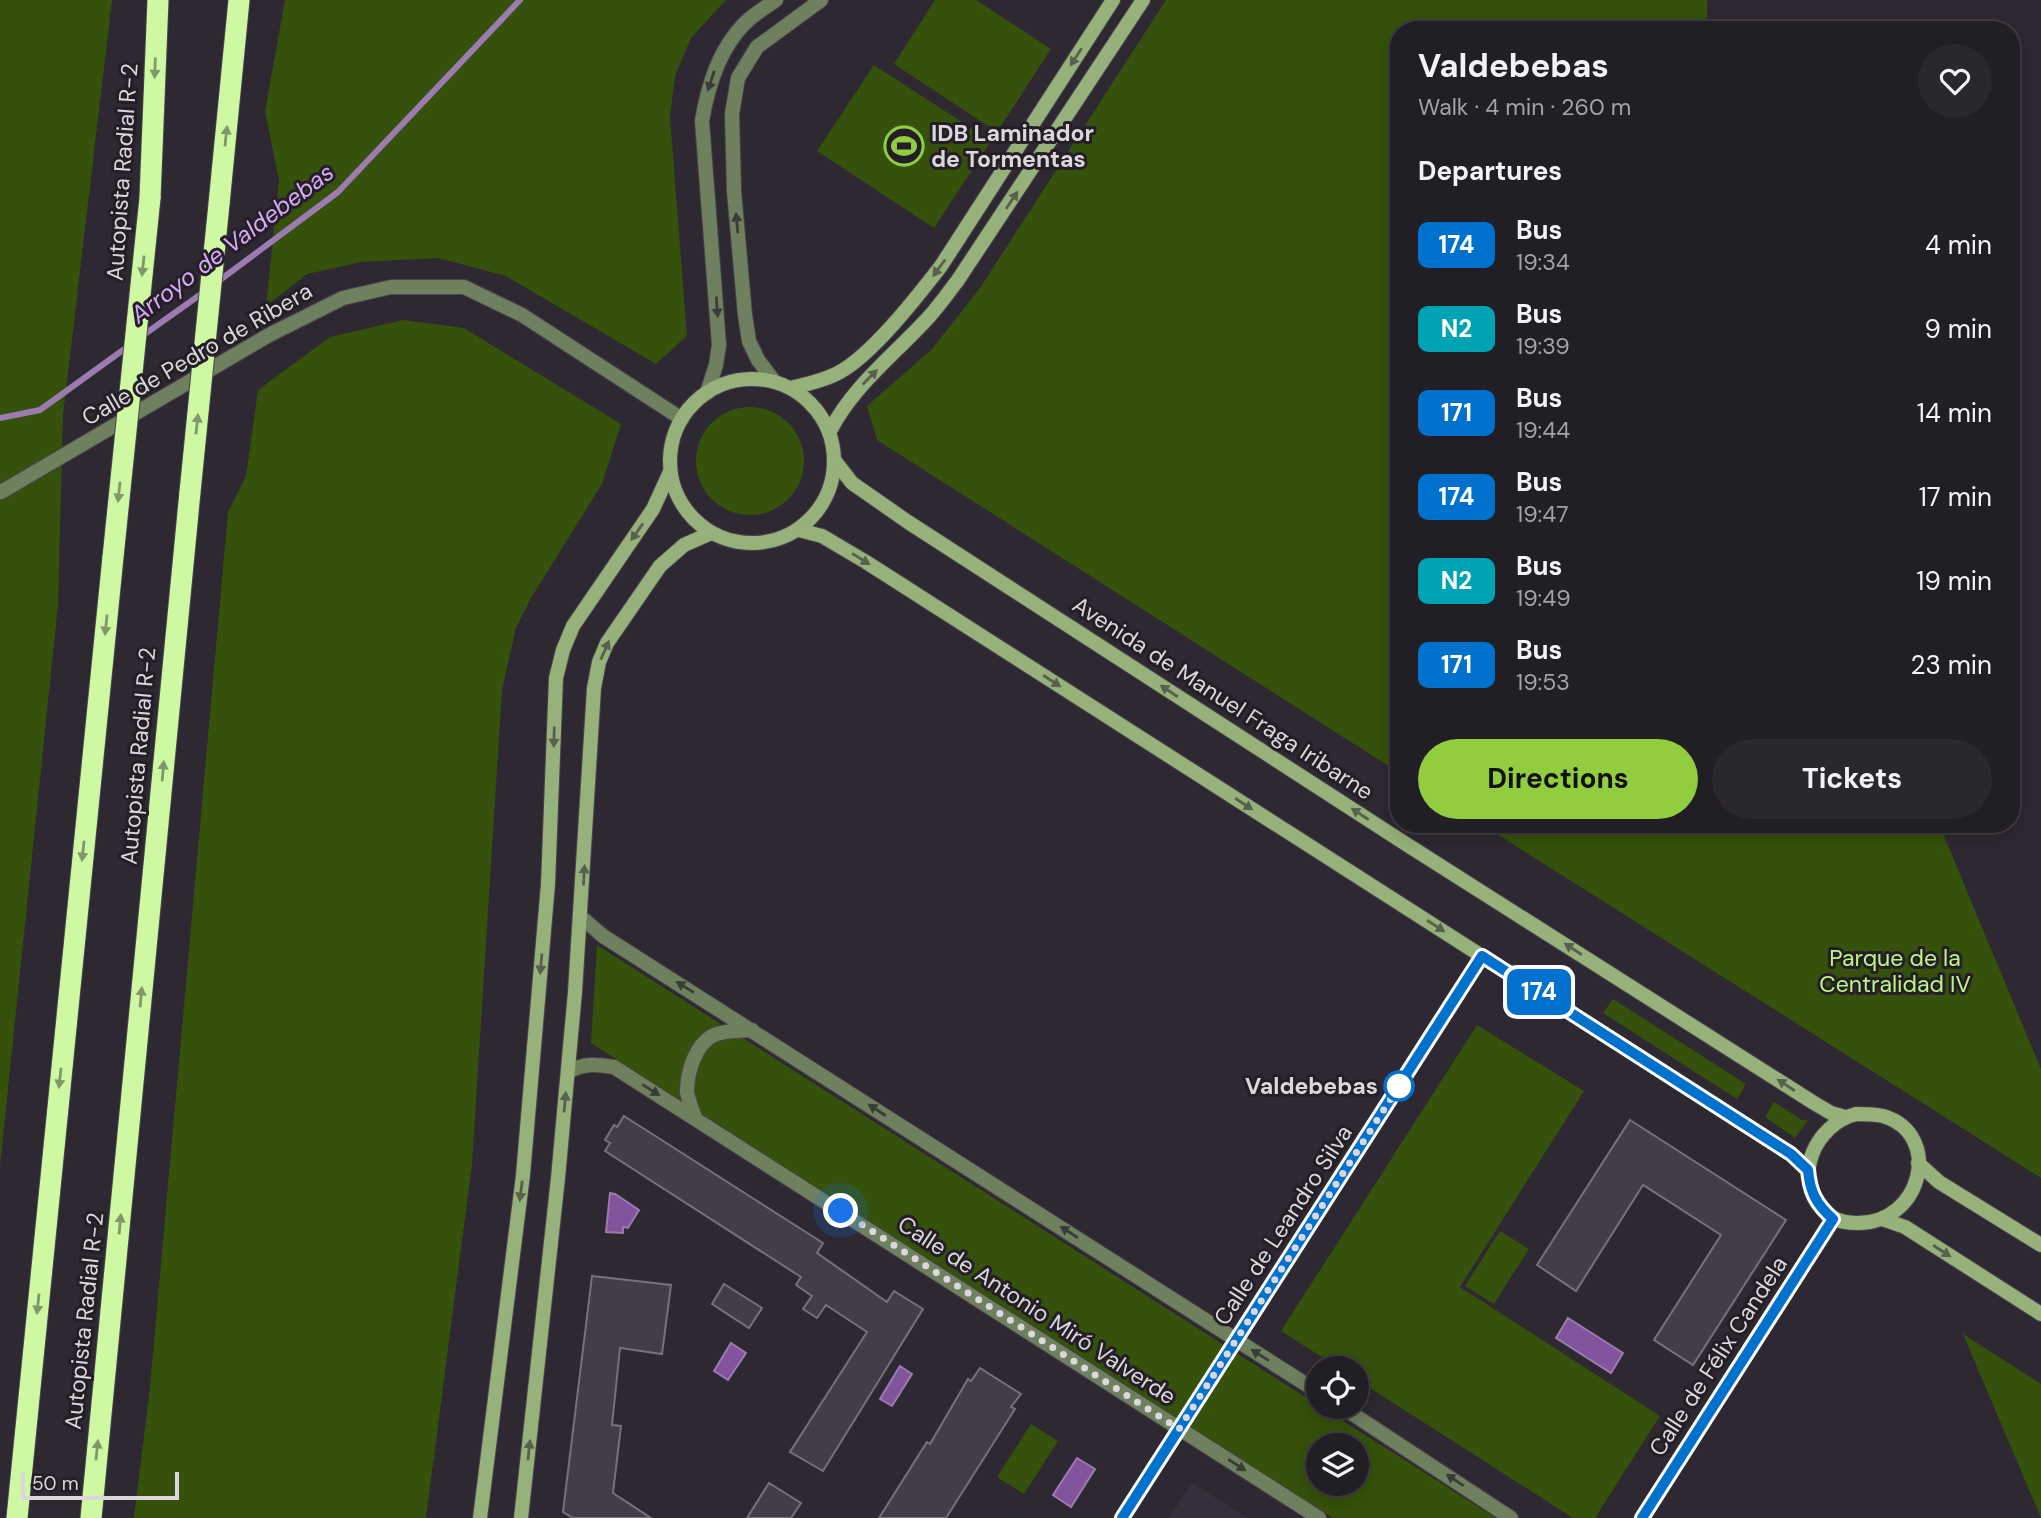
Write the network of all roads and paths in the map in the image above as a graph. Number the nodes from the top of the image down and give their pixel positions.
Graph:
1 (158, 0) edge
2 (239, 0) edge
3 (776, 0) edge
4 (821, 0) edge
5 (1113, 0) edge
6 (1143, 0) edge
7 (774, 381) junction
8 (791, 388) junction
9 (707, 393) junction
10 (682, 419) junction
11 (830, 431) junction
12 (835, 461) junction
13 (670, 472) junction
14 (1, 492) edge
15 (799, 530) junction
16 (711, 533) junction
17 (1390, 832) edge
18 (1391, 833) edge
19 (581, 917) junction
20 (1482, 956) junction
21 (752, 1030) junction
22 (568, 1072) junction
23 (1845, 1116) junction
24 (695, 1118) junction
25 (1919, 1163) junction
26 (1808, 1170) junction
27 (1833, 1219) junction
28 (1882, 1219) junction
29 (2041, 1245) edge
30 (2041, 1314) edge
31 (1236, 1340) junction
32 (1306, 1384) edge
33 (1360, 1419) edge
34 (1179, 1429) junction
35 (17, 1518) edge
36 (91, 1518) edge
37 (480, 1518) edge
38 (521, 1518) edge
39 (1122, 1518) edge
40 (1319, 1518) edge
41 (1511, 1518) edge
42 (1642, 1518) edge

1 -> 35 highway, Autopista Radial R-2, bridge
36 -> 2 highway, Autopista Radial R-2, bridge
3 -> 9 street
7 -> 4 street
5 -> 8 street
11 -> 6 street
7 - 8 street
7 - 9 street
8 - 11 street
9 - 10 street
10 - 13 street
10 - 14 street, Calle de Pedro de Ribera
11 - 12 street
12 - 15 street
17 -> 12 street, Avenida de Manuel Fraga Iribarne
13 - 16 street
13 -> 37 street
15 - 16 street
15 -> 20 street
19 -> 16 street
23 -> 18 street, Avenida de Manuel Fraga Iribarne
21 -> 19 street
19 - 22 street
20 - 26 street
20 - 31 street, Calle de Leandro Silva
21 - 24 street
31 -> 21 street
22 -> 24 street, Calle de Antonio Miró Valverde
38 -> 22 street
23 - 25 street
23 - 26 street
24 - 34 street, Calle de Antonio Miró Valverde
25 - 28 street
25 - 29 street
26 - 27 street
27 - 28 street
27 - 42 street, Calle de Félix Candela
28 -> 30 street
32 -> 31 street
31 - 34 street, Calle de Leandro Silva
41 -> 33 street
34 - 39 street, Calle de Leandro Silva
34 -> 40 street, Calle de Antonio Miró Valverde

